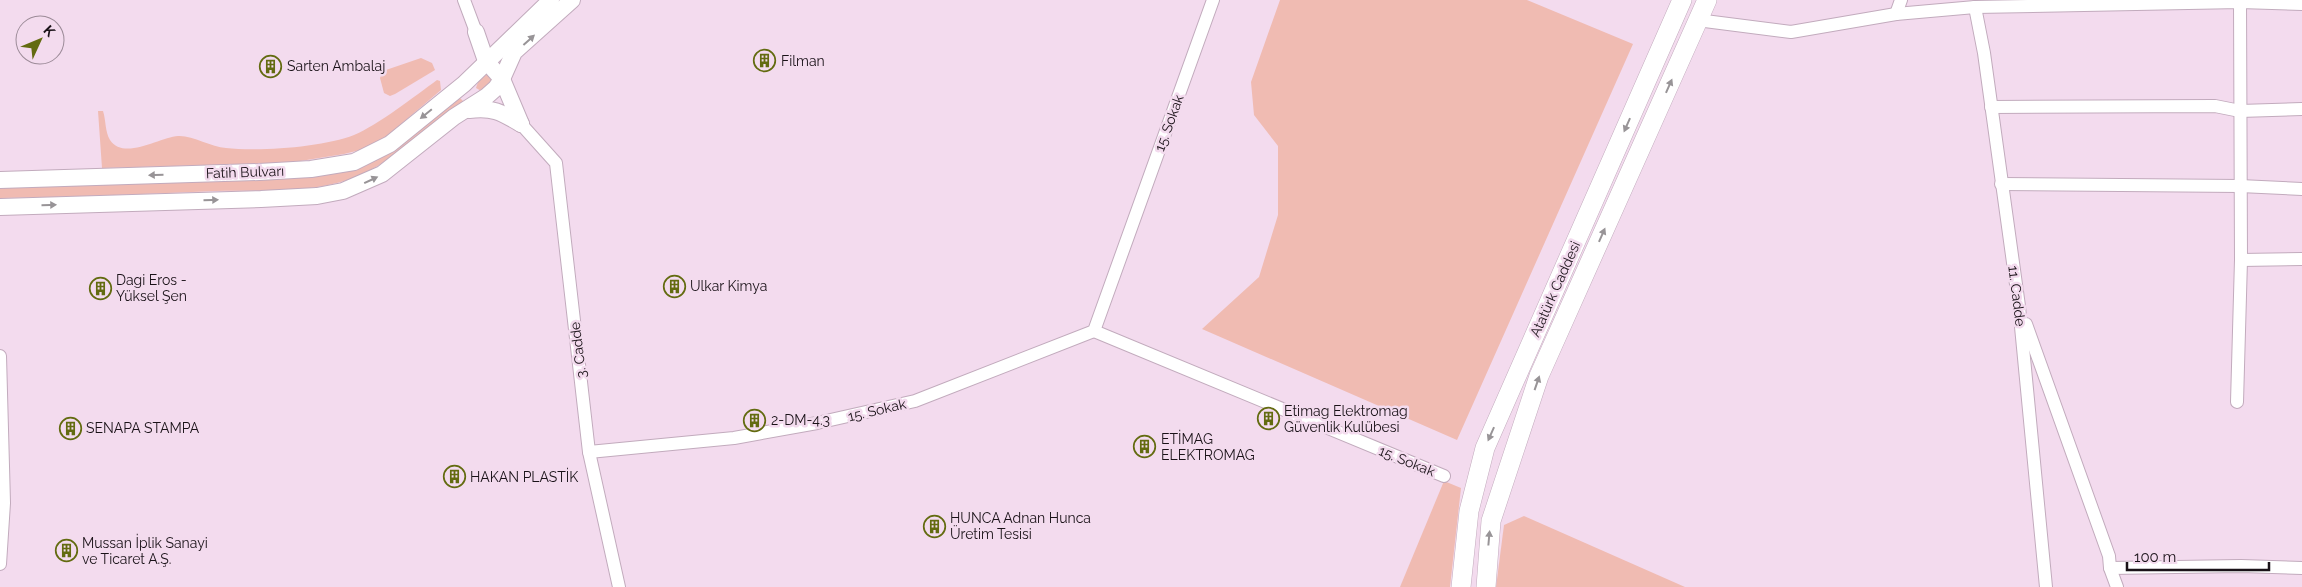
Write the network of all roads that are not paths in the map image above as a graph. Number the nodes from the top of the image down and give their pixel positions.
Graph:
1 (464, 0) edge
2 (551, 0) edge
3 (572, 0) edge
4 (1213, 0) edge
5 (1682, 0) edge
6 (1707, 0) edge
7 (1901, 0) edge
8 (2240, 2) junction
9 (2009, 3) edge
10 (2083, 3) edge
11 (2301, 3) edge
12 (1975, 7) junction
13 (1896, 14) junction
14 (1697, 20) junction
15 (476, 32) junction
16 (508, 40) junction
17 (486, 61) junction
18 (502, 79) junction
19 (464, 84) junction
20 (479, 101) junction
21 (1991, 107) junction
22 (2302, 109) edge
23 (464, 111) junction
24 (2240, 111) junction
25 (521, 124) junction
26 (0, 180) edge
27 (2001, 184) junction
28 (2240, 186) junction
29 (2302, 189) edge
30 (0, 206) edge
31 (2302, 258) edge
32 (2241, 260) junction
33 (2019, 306) junction
34 (1094, 331) junction
35 (0, 356) edge
36 (2237, 402) dead end
37 (589, 452) junction
38 (1444, 476) dead end
39 (0, 564) edge
40 (2110, 568) junction
41 (2302, 568) edge
42 (619, 587) edge
43 (1461, 587) edge
44 (1486, 587) edge
45 (2046, 587) edge
46 (2117, 587) edge

1 - 15 street
2 - 16 main road, Fatih Bulvarı
18 -> 3 main road
4 - 34 street, 15. Sokak
5 -> 43 highway, Atatürk Caddesi
6 - 14 highway
7 - 13 street
8 - 10 street
8 - 11 street
8 - 24 street
9 - 10 street
9 - 12 street
12 - 13 street
12 - 21 street, 11. Cadde
13 - 14 street
44 -> 14 highway
15 - 16 main road
15 - 17 main road
16 - 17 main road, Fatih Bulvarı
17 - 18 main road
17 - 19 main road, Fatih Bulvarı
18 - 20 main road
18 - 25 main road
19 - 20 main road
19 -> 26 main road, Fatih Bulvarı
20 - 23 main road
21 - 24 street
21 - 27 street, 11. Cadde
22 - 24 street
23 - 25 main road
30 -> 23 main road
24 - 28 street
25 - 37 street, 3. Cadde
27 - 28 street
27 - 33 street, 11. Cadde
28 - 29 street
28 - 32 street
31 - 32 street
32 - 36 street
33 - 40 street
33 - 45 street, 11. Cadde
34 - 37 street, 15. Sokak
34 - 38 street, 15. Sokak
35 - 39 street
37 - 42 street, 3. Cadde
40 - 41 street
40 - 46 street

